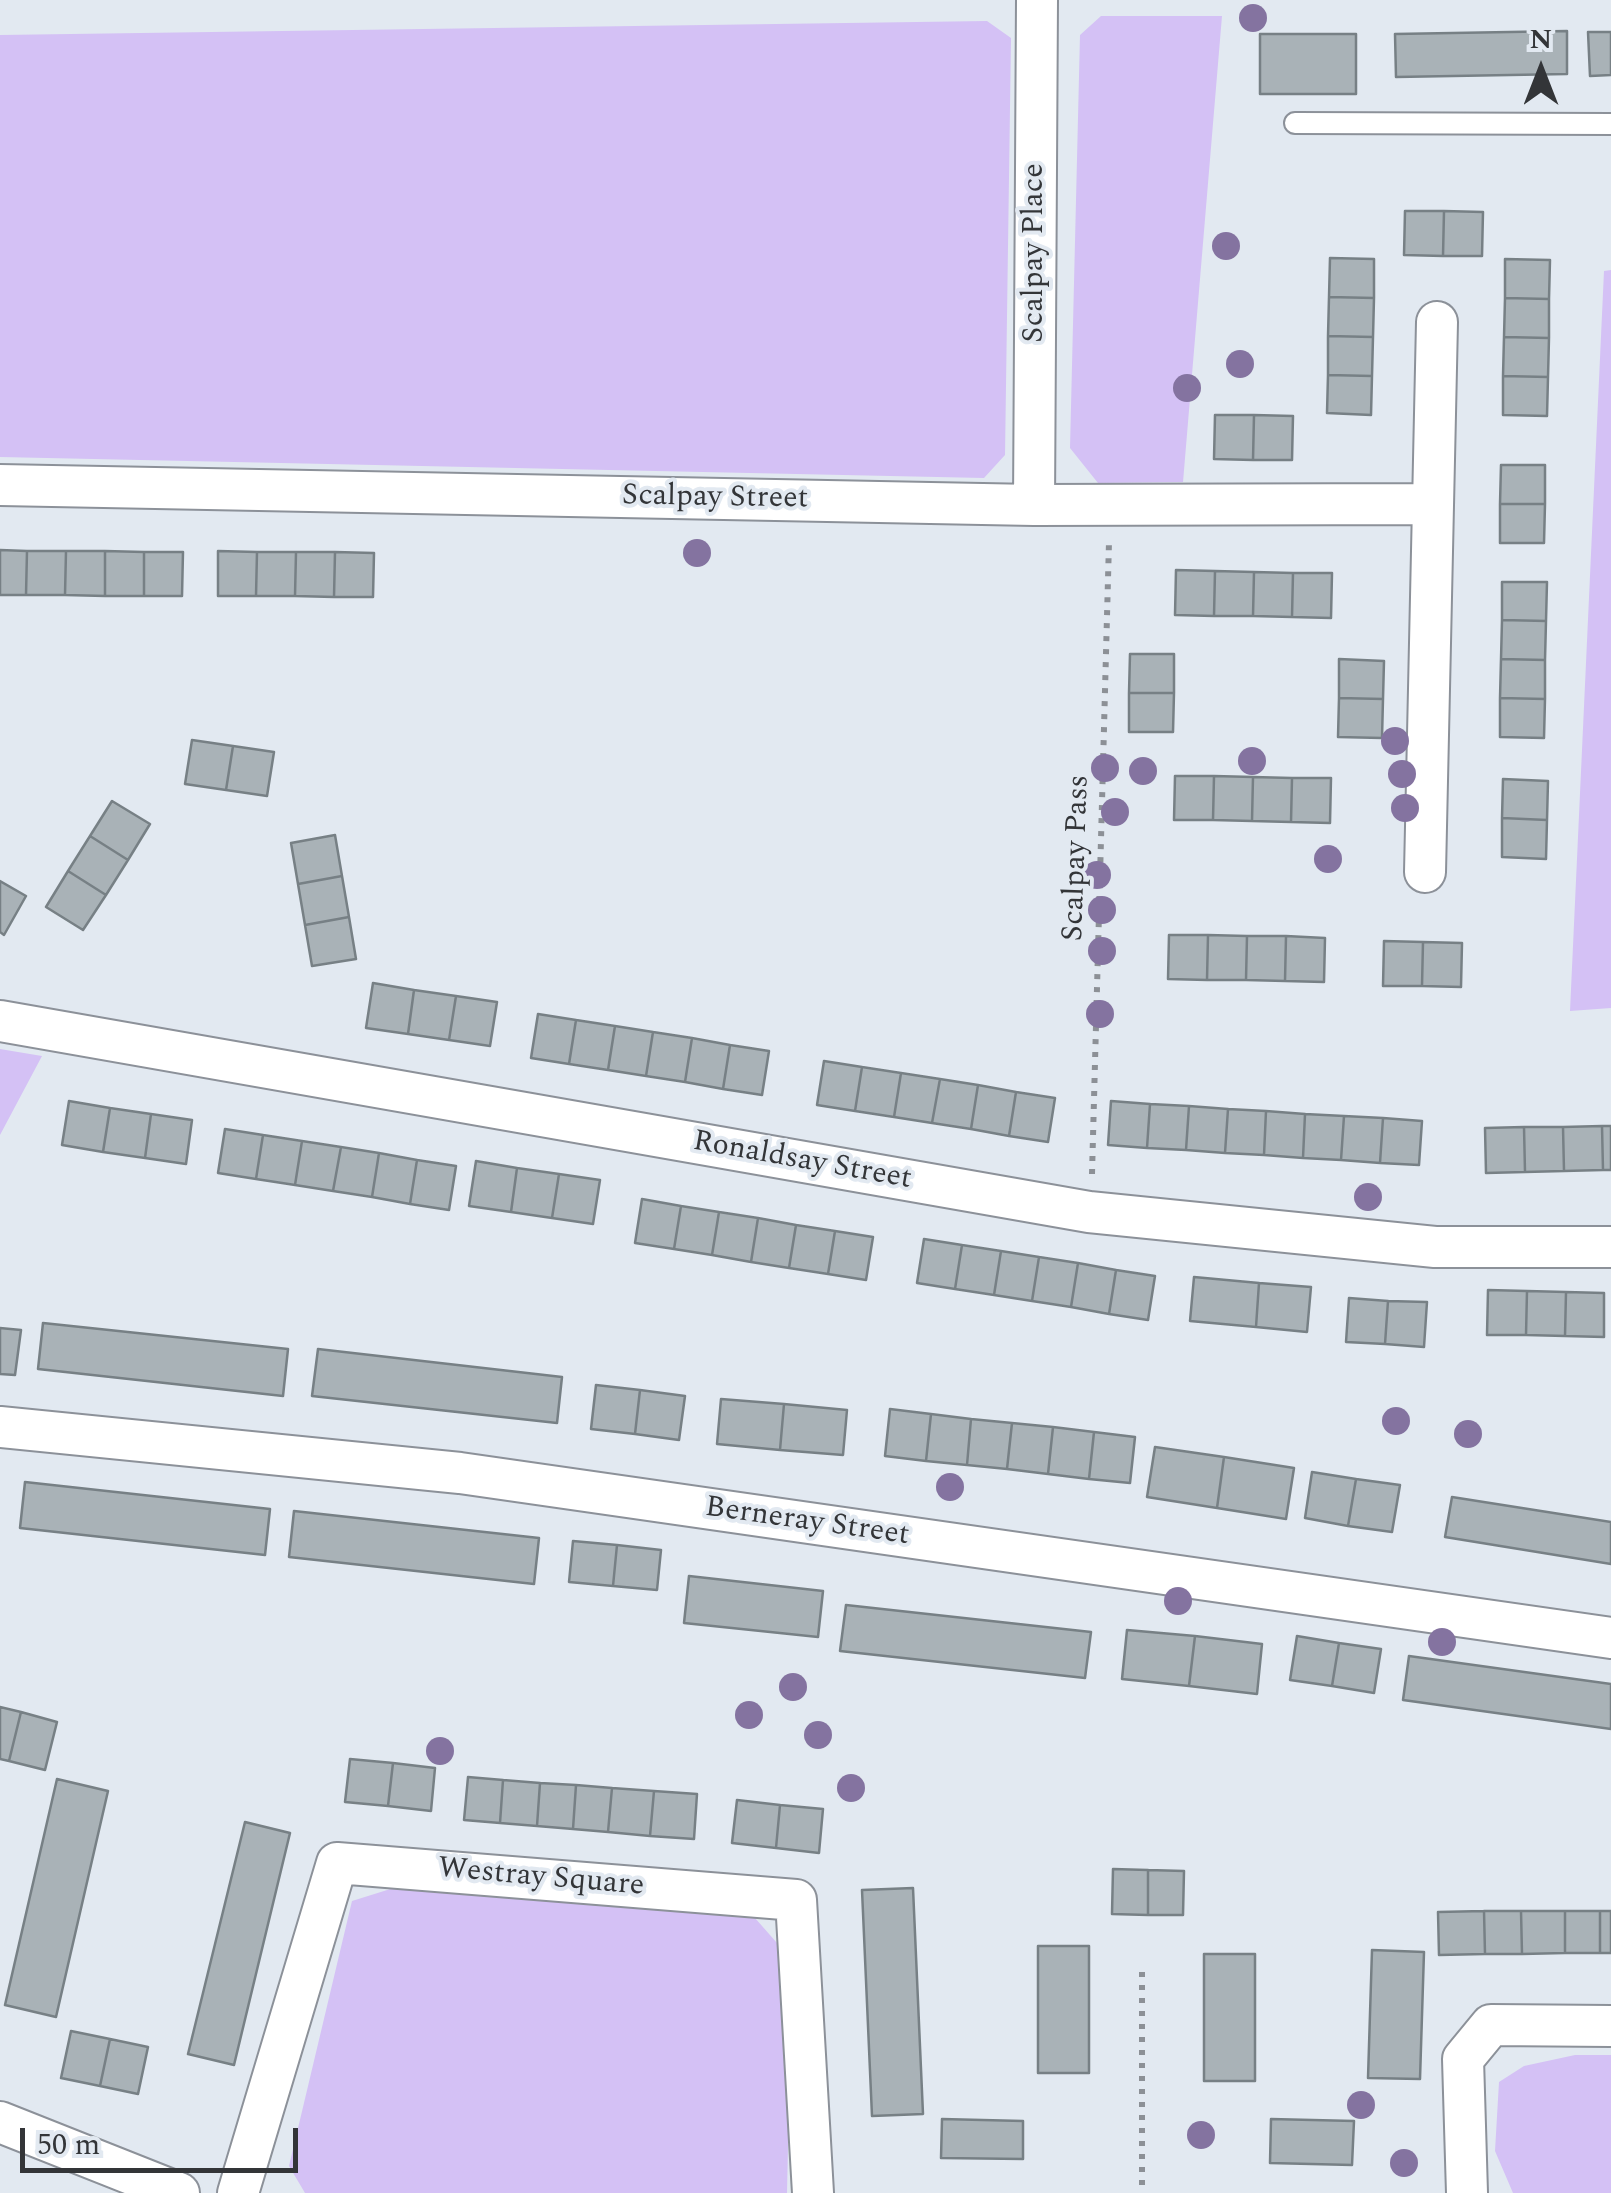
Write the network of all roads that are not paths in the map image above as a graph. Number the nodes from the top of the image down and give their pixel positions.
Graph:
1 (1037, 0) edge
2 (1295, 123) dead end
3 (1611, 124) edge
4 (1437, 322) dead end
5 (0, 485) edge
6 (1431, 504) junction
7 (1034, 506) junction
8 (1425, 872) dead end
9 (0, 1021) edge
10 (1611, 1247) edge
11 (0, 1427) edge
12 (1611, 1638) edge
13 (1611, 2026) edge
14 (0, 2122) edge
15 (179, 2193) edge
16 (238, 2193) edge
17 (814, 2193) edge
18 (1467, 2193) edge

1 - 7 street, Scalpay Place
2 - 3 lane
4 - 6 street
5 - 7 street, Scalpay Street
6 - 7 street, Scalpay Street
6 - 8 street
9 - 10 street, Ronaldsay Street
11 - 12 street, Berneray Street
13 - 18 street
14 - 15 street
16 - 17 street, Westray Square

